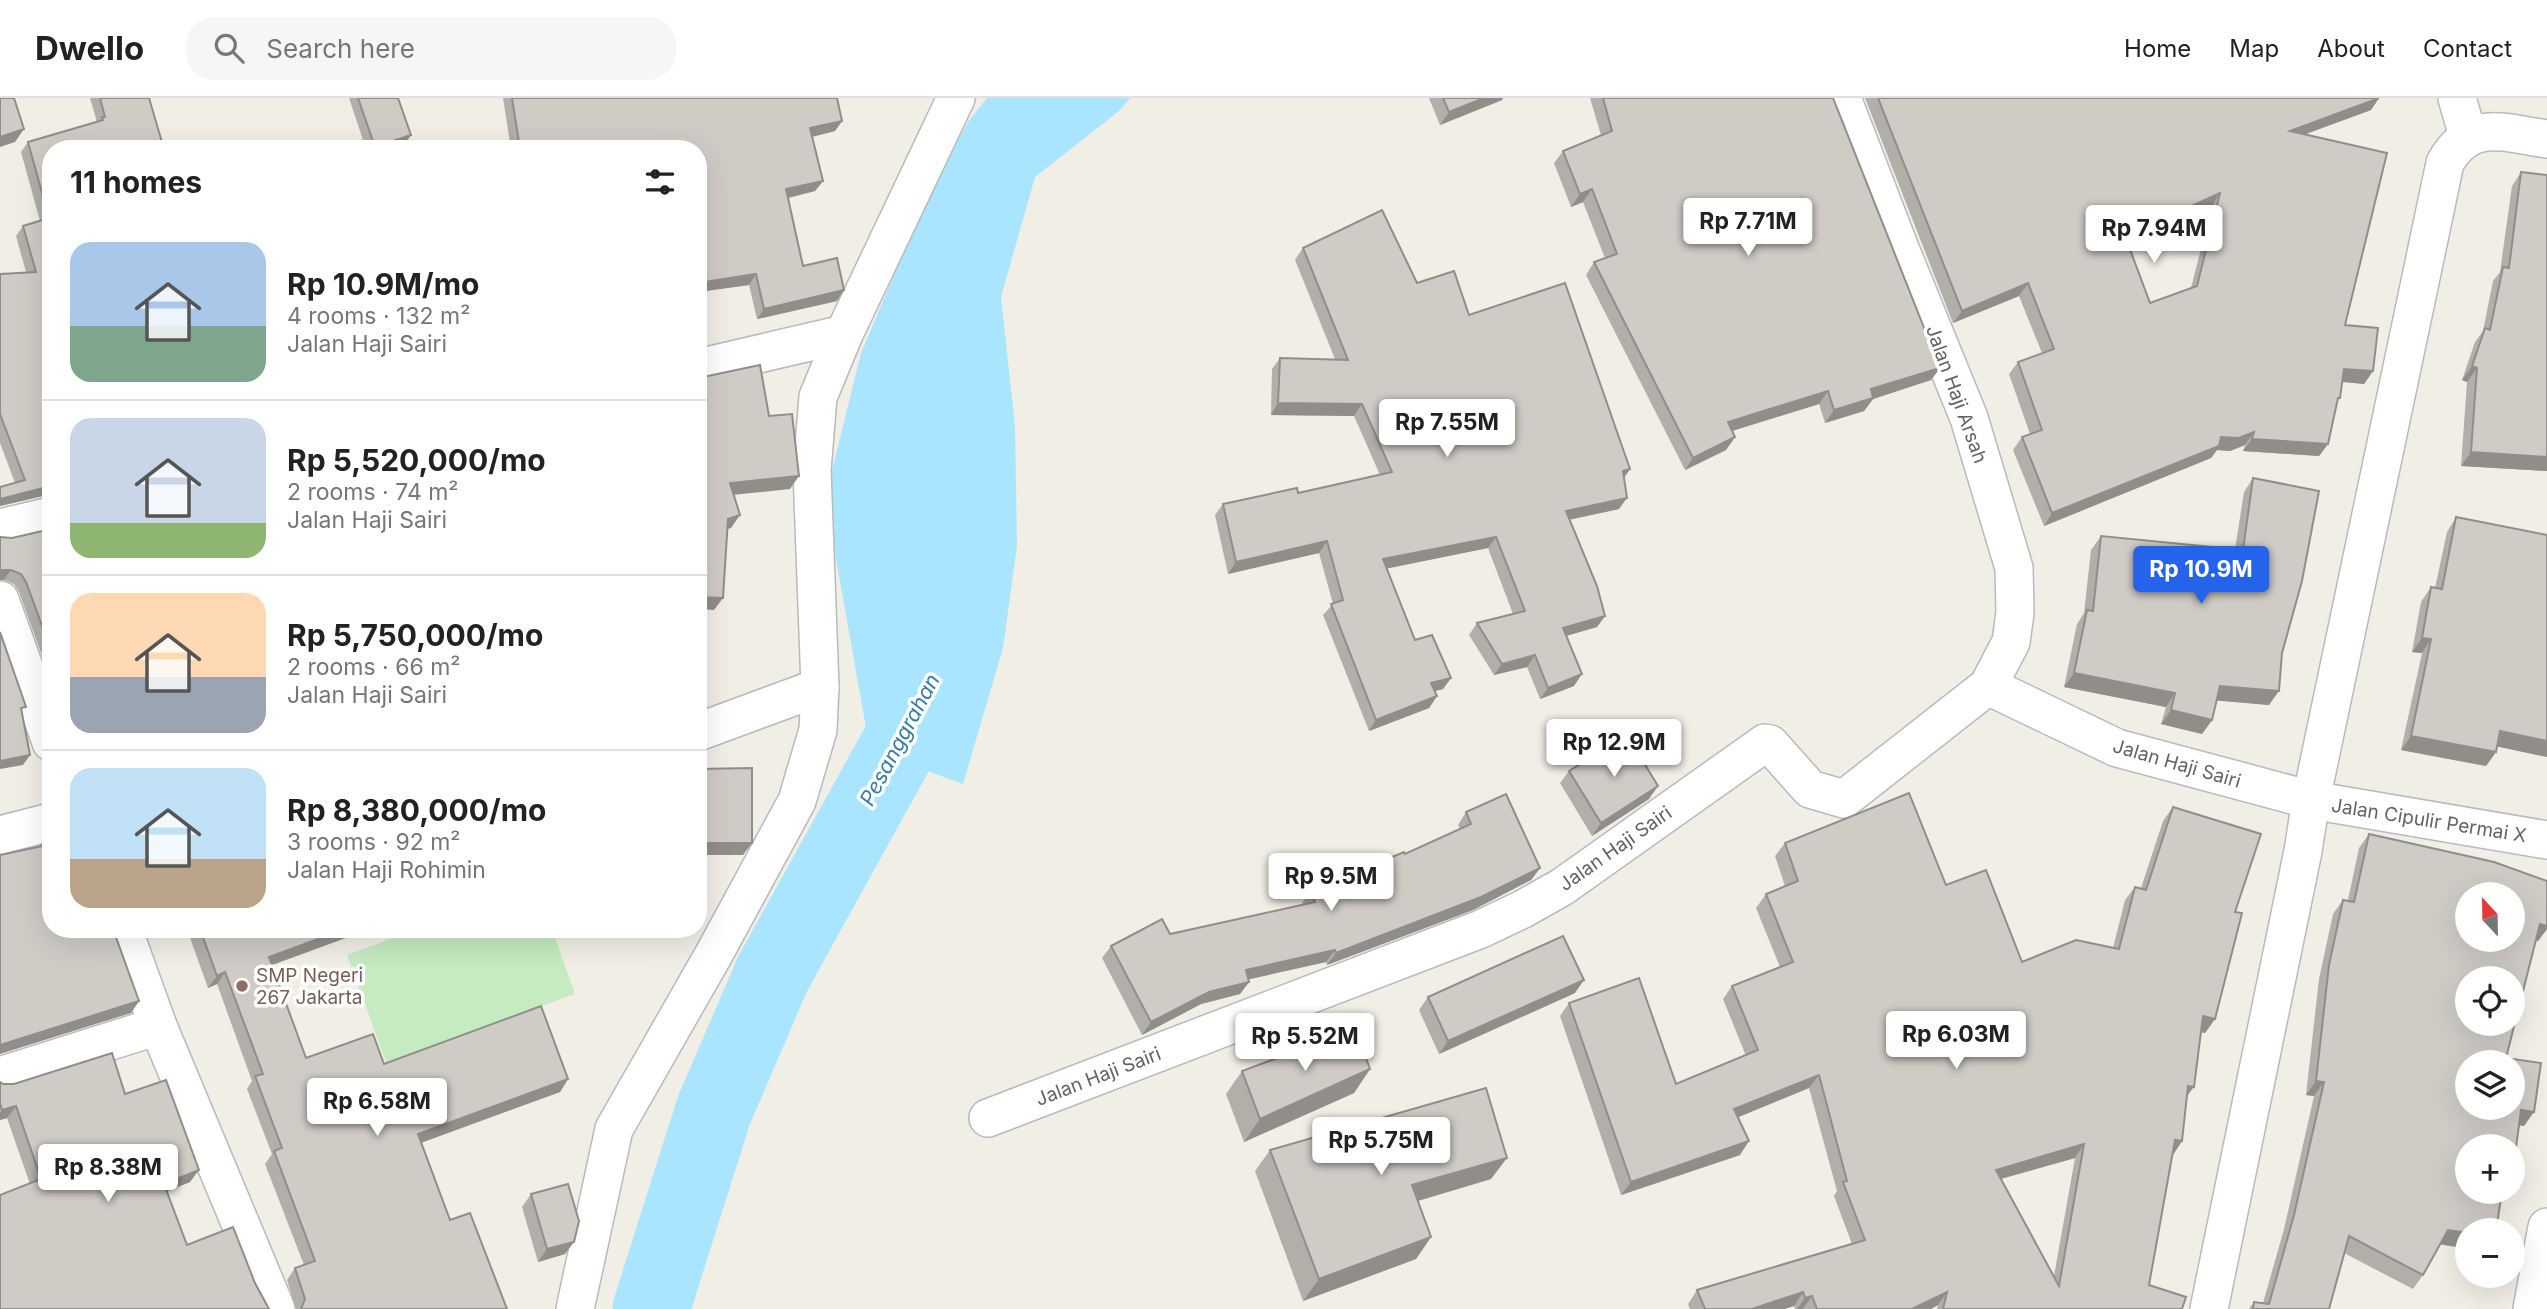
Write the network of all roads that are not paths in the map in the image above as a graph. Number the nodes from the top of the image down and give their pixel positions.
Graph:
1 (956, 98) edge
2 (2457, 98) edge
3 (1853, 101) edge
4 (2468, 136) junction
5 (2547, 139) edge
6 (844, 334) junction
7 (707, 366) edge
8 (42, 518) edge
9 (0, 528) edge
10 (0, 600) edge
11 (1988, 686) junction
12 (820, 687) junction
13 (42, 717) edge
14 (707, 729) edge
15 (2311, 800) junction
16 (42, 824) edge
17 (0, 835) edge
18 (2547, 840) edge
19 (128, 938) edge
20 (158, 1026) junction
21 (0, 1076) edge
22 (988, 1118) dead end
23 (2547, 1227) edge
24 (276, 1309) edge
25 (575, 1309) edge
26 (2209, 1309) edge
27 (2532, 1309) edge

1 - 6 street
2 - 4 street
3 - 11 street, Jalan Haji Arsah
4 - 5 street
4 - 15 street
6 - 7 street
6 - 12 street
8 - 9 street
10 - 13 street
11 - 15 street, Jalan Haji Sairi
11 - 22 street, Jalan Haji Sairi
12 - 14 street
12 - 25 street
15 - 18 street, Jalan Cipulir Permai X
15 - 26 street
16 - 17 street
19 - 20 street
20 - 21 street
20 - 24 street
23 - 27 street

